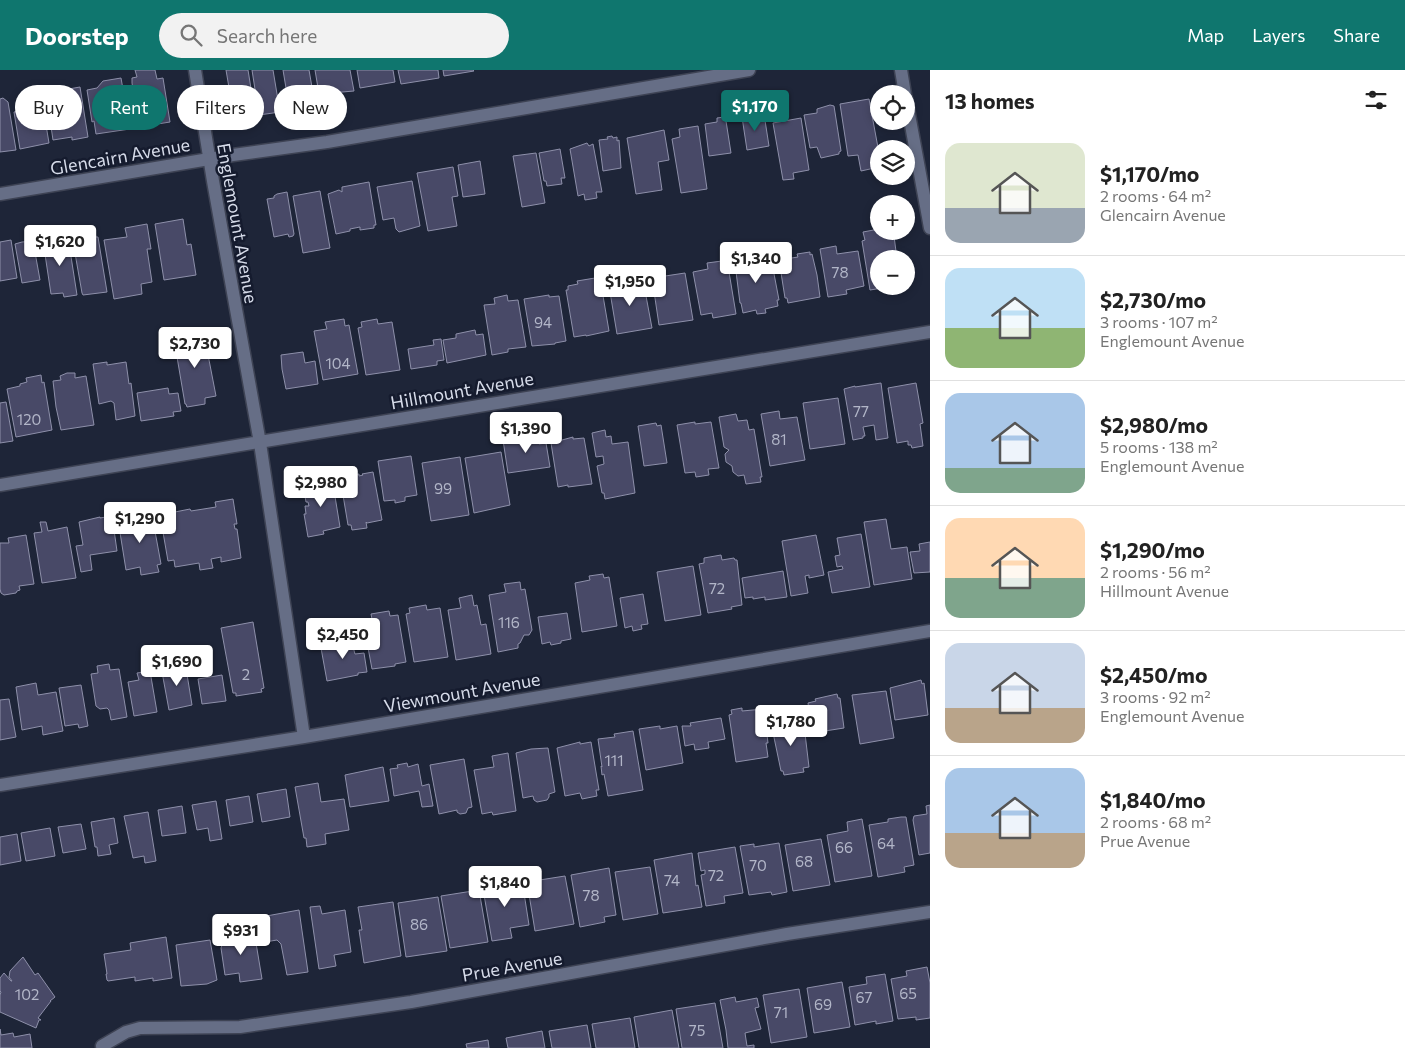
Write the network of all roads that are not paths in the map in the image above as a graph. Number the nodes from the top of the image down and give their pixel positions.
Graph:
1 (195, 70) edge
2 (749, 70) edge
3 (901, 70) edge
4 (904, 85) edge
5 (912, 130) edge
6 (210, 159) junction
7 (0, 194) edge
8 (930, 228) edge
9 (930, 332) edge
10 (260, 443) junction
11 (0, 485) edge
12 (930, 631) edge
13 (304, 737) junction
14 (0, 785) edge
15 (930, 912) edge
16 (102, 1046) dead end

1 - 6 street, Englemount Avenue
2 - 6 street, Glencairn Avenue
3 - 4 street
5 - 8 street
6 - 7 street, Glencairn Avenue
6 - 10 street, Englemount Avenue
9 - 10 street, Hillmount Avenue
10 - 11 street, Hillmount Avenue
10 - 13 street, Englemount Avenue
12 - 13 street, Viewmount Avenue
13 - 14 street, Viewmount Avenue
15 - 16 street, Prue Avenue

